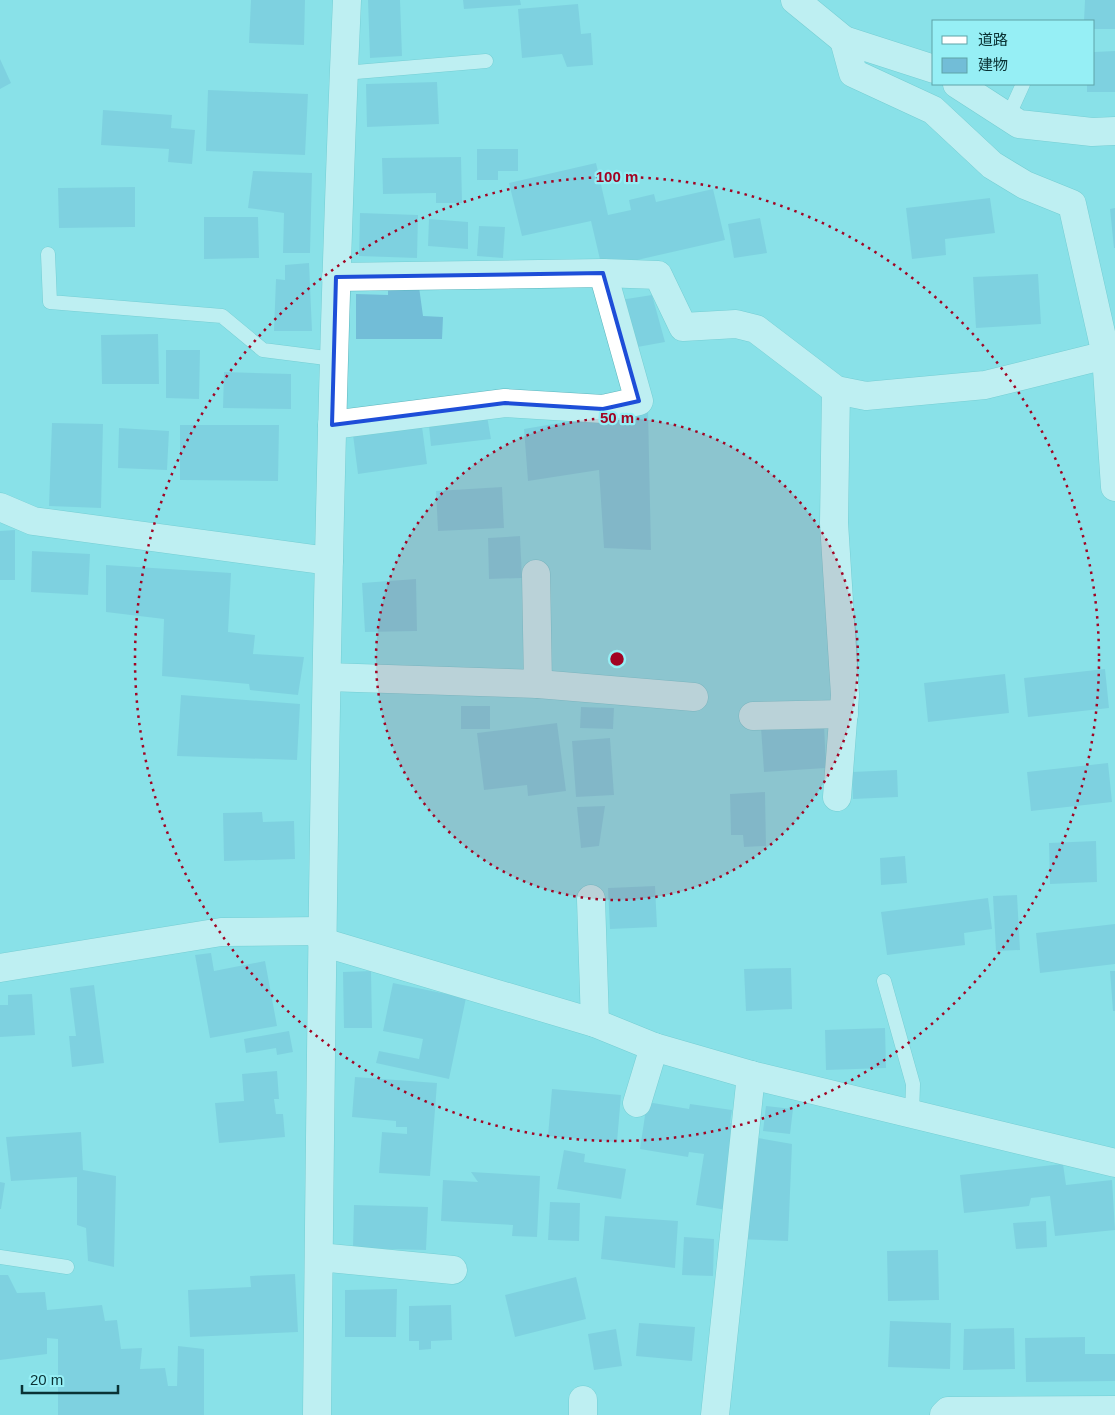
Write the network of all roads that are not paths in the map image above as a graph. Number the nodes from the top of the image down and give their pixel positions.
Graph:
1 (347, 0) edge
2 (796, 0) edge
3 (844, 40) junction
4 (486, 62) dead end
5 (932, 68) edge
6 (344, 73) junction
7 (959, 85) edge
8 (1023, 85) edge
9 (1008, 117) junction
10 (1115, 131) edge
11 (48, 254) dead end
12 (603, 273) junction
13 (336, 277) junction
14 (1106, 355) junction
15 (334, 359) junction
16 (836, 390) junction
17 (332, 425) junction
18 (1115, 487) edge
19 (0, 508) edge
20 (329, 561) junction
21 (536, 574) dead end
22 (327, 677) junction
23 (538, 684) junction
24 (694, 697) dead end
25 (844, 714) junction
26 (753, 716) dead end
27 (837, 797) dead end
28 (591, 899) dead end
29 (322, 937) junction
30 (0, 968) edge
31 (884, 980) dead end
32 (595, 1023) junction
33 (654, 1047) junction
34 (751, 1075) junction
35 (637, 1103) dead end
36 (912, 1115) junction
37 (1115, 1163) edge
38 (0, 1257) edge
39 (318, 1257) junction
40 (68, 1267) dead end
41 (453, 1270) dead end
42 (1115, 1410) edge
43 (317, 1415) edge
44 (715, 1415) edge
45 (944, 1415) edge

1 - 6 street
2 - 3 street
3 - 5 street
3 - 14 street
4 - 6 lane
6 - 13 street
7 - 9 street
8 - 9 lane
9 - 10 street
11 - 15 lane
12 - 13 street
12 - 16 street
12 - 17 street
13 - 15 street
14 - 16 street
14 - 18 street
15 - 17 street
16 - 25 street
17 - 20 street
19 - 20 street
20 - 22 street
21 - 23 street
22 - 23 street
22 - 29 street
23 - 24 street
25 - 26 street
25 - 27 street
28 - 32 street
29 - 30 street
29 - 32 street
29 - 39 street
31 - 36 lane
32 - 33 street
33 - 34 street
33 - 35 street
34 - 36 street
34 - 44 street
36 - 37 street
38 - 40 lane
39 - 41 street
39 - 43 street
42 - 45 street

